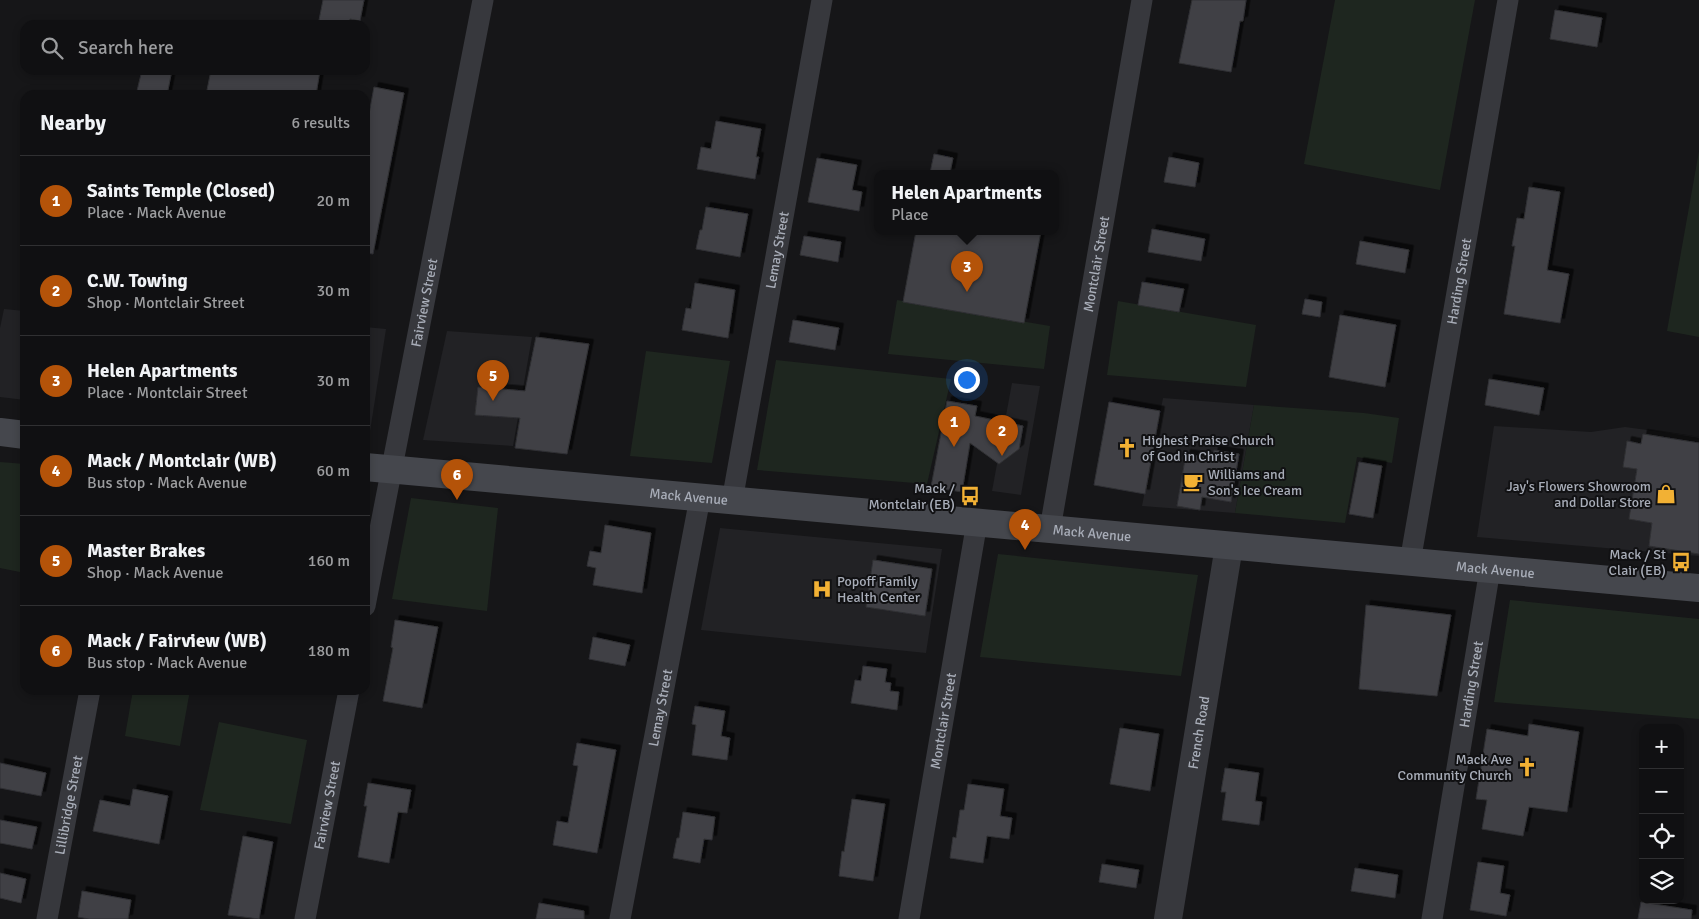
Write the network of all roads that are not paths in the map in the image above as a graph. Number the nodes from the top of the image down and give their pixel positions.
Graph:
1 (483, 0) edge
2 (822, 0) edge
3 (1142, 0) edge
4 (1508, 0) edge
5 (0, 432) edge
6 (20, 434) edge
7 (378, 468) edge
8 (700, 498) junction
9 (732, 500) junction
10 (977, 522) junction
11 (1050, 529) junction
12 (1229, 546) junction
13 (370, 553) edge
14 (1410, 562) junction
15 (1490, 569) junction
16 (1699, 588) edge
17 (89, 695) edge
18 (348, 695) edge
19 (47, 919) edge
20 (306, 919) edge
21 (620, 919) edge
22 (910, 919) edge
23 (1168, 919) edge
24 (1432, 919) edge

1 - 7 street, Fairview Street
2 - 9 street, Lemay Street
3 - 11 street, Montclair Street
4 - 14 street, Harding Street
5 - 6 main road
7 - 8 main road, Mack Avenue
7 - 13 street, Fairview Street
8 - 9 main road, Mack Avenue
8 - 21 street, Lemay Street
9 - 10 main road, Mack Avenue
10 - 11 main road, Mack Avenue
10 - 22 street, Montclair Street
11 - 12 main road, Mack Avenue
12 - 14 main road, Mack Avenue
12 - 23 street, French Road
14 - 15 main road, Mack Avenue
15 - 16 main road, Mack Avenue
15 - 24 street, Harding Street
17 - 19 street, Lillibridge Street
18 - 20 street, Fairview Street

